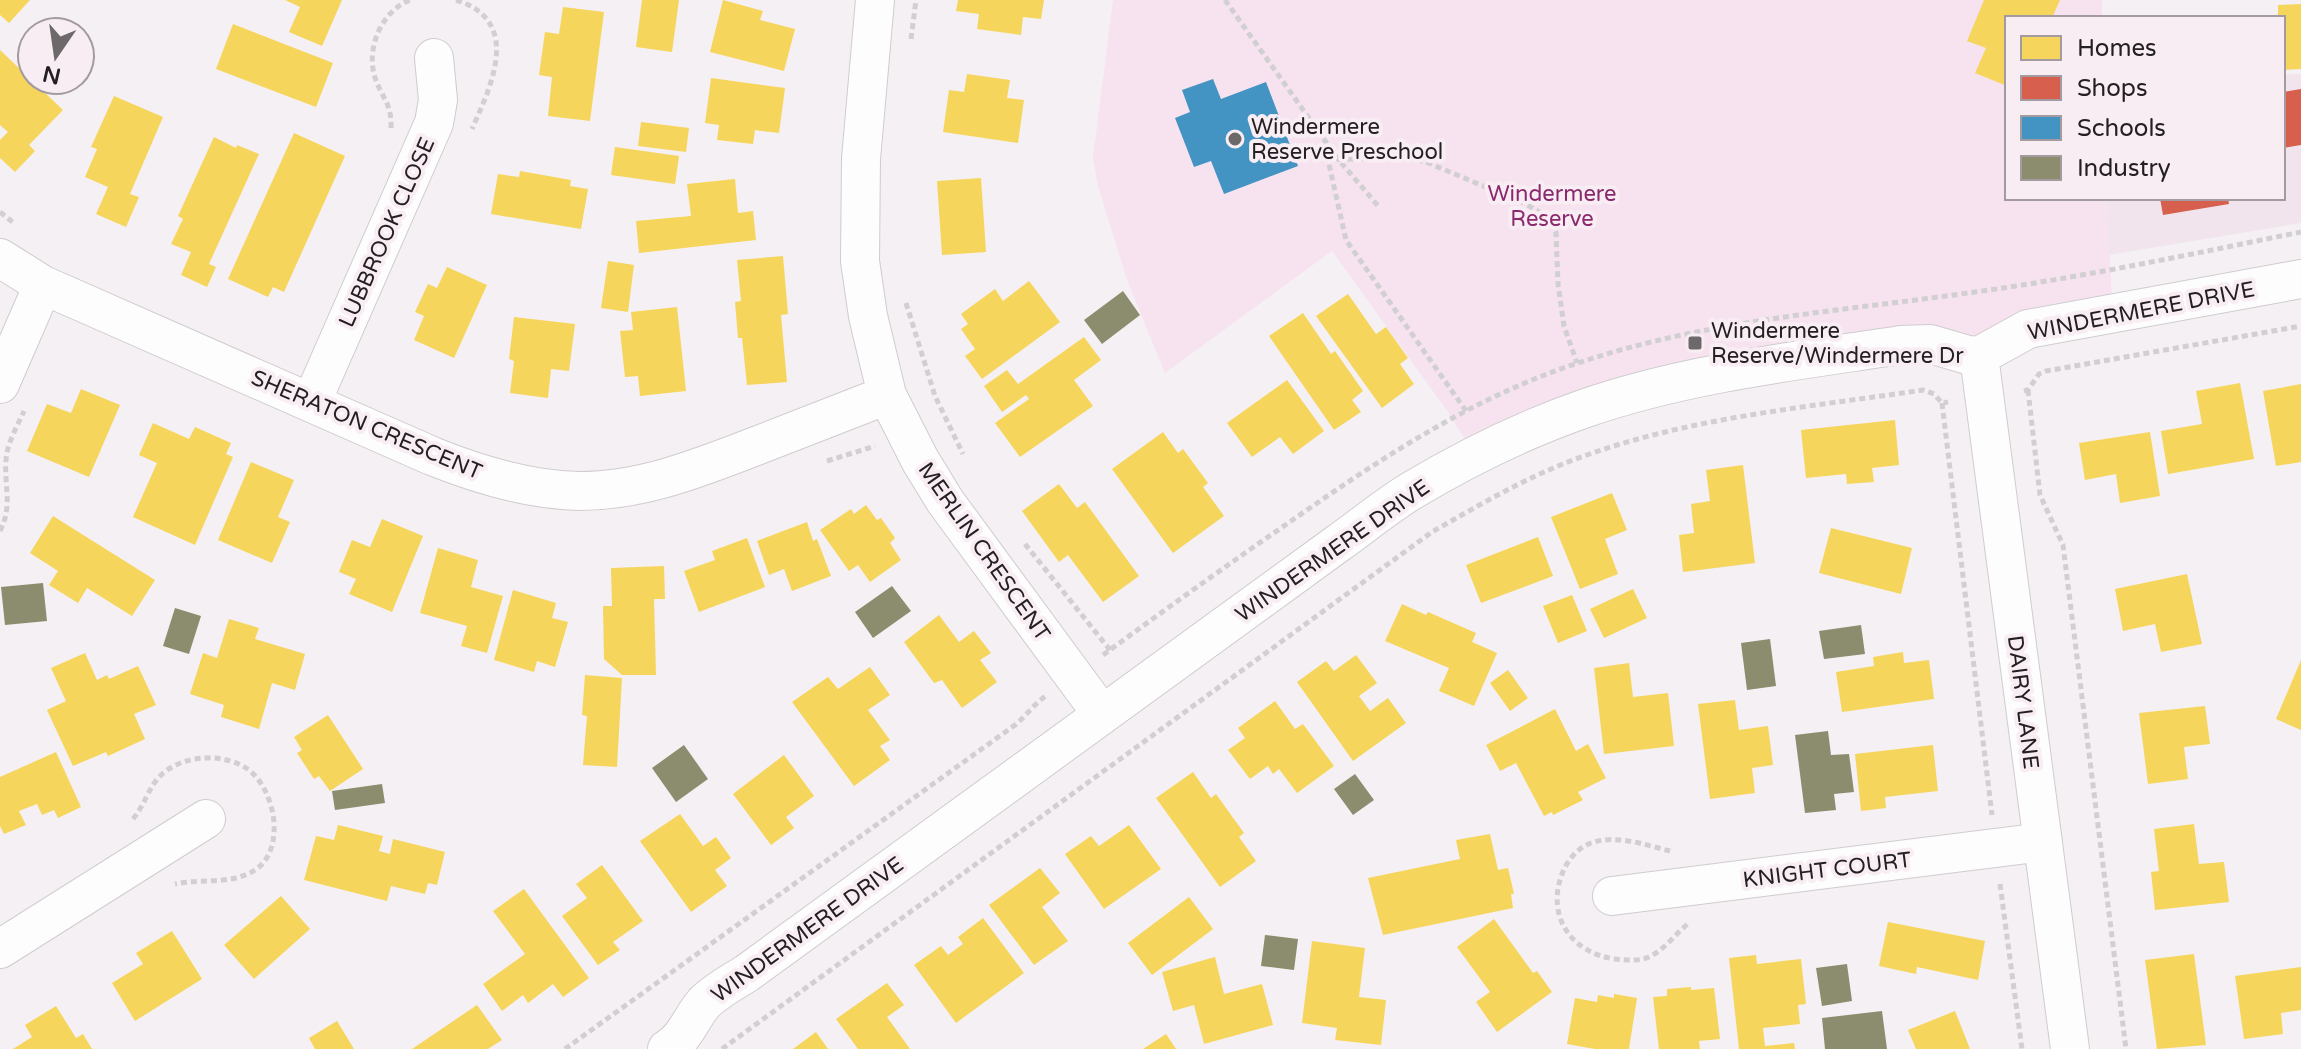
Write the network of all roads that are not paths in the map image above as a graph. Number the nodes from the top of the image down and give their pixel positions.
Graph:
1 (875, 0) edge
2 (434, 58) dead end
3 (0, 258) edge
4 (2301, 279) edge
5 (43, 285) junction
6 (1979, 356) junction
7 (887, 395) junction
8 (13, 396) edge
9 (312, 401) junction
10 (1101, 713) junction
11 (206, 819) dead end
12 (2043, 842) junction
13 (1612, 896) dead end
14 (0, 949) edge
15 (671, 1048) edge
16 (2070, 1049) edge

1 - 7 street, MERLIN CRESCENT
2 - 9 street, LUBBROOK CLOSE
3 - 5 street, SHERATON CRESCENT
4 - 6 street, WINDERMERE DRIVE
5 - 8 street
5 - 9 street, SHERATON CRESCENT
6 - 10 street, WINDERMERE DRIVE
6 - 12 street, DAIRY LANE
7 - 9 street, SHERATON CRESCENT
7 - 10 street, MERLIN CRESCENT
10 - 15 street, WINDERMERE DRIVE
11 - 14 street
12 - 13 street, KNIGHT COURT
12 - 16 street, DAIRY LANE

